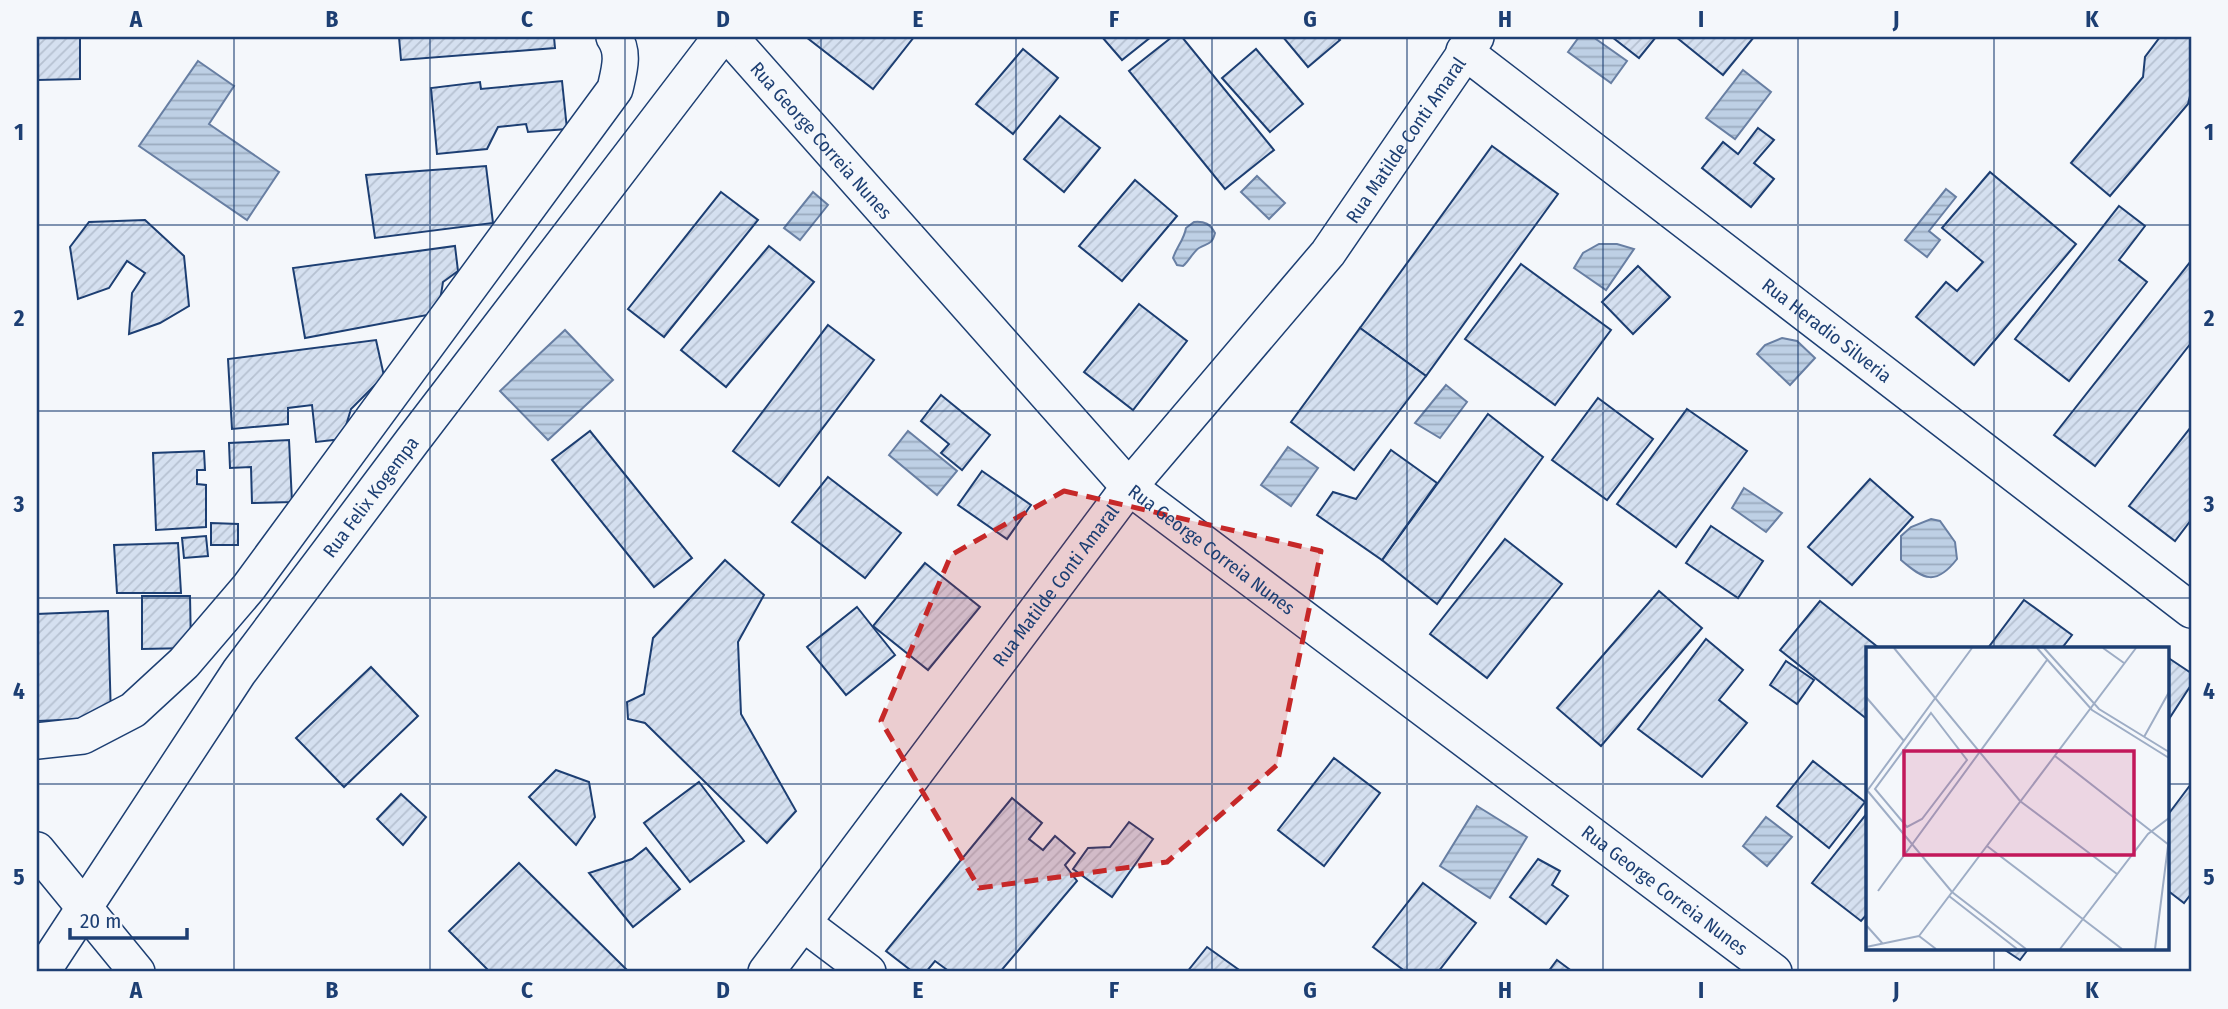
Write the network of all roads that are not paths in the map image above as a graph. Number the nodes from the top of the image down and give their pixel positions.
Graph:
1 (614, 37) edge
2 (721, 37) edge
3 (730, 37) edge
4 (1470, 44) edge
5 (1129, 487) junction
6 (2191, 610) edge
7 (37, 741) edge
8 (37, 850) edge
9 (84, 910) junction
10 (803, 923) junction
11 (42, 972) edge
12 (137, 972) edge
13 (766, 972) edge
14 (868, 972) edge
15 (1774, 972) edge

1 - 7 street
2 - 9 street, Rua Felix Kogempa
3 - 5 street, Rua George Correia Nunes
4 - 5 street, Rua Matilde Conti Amaral
4 - 6 street, Rua Heradio Silveria
5 - 10 street, Rua Matilde Conti Amaral
5 - 15 street, Rua George Correia Nunes
8 - 9 street
9 - 11 street, Rua Felix Kogempa
9 - 12 street
10 - 13 street, Rua Matilde Conti Amaral
10 - 14 street

